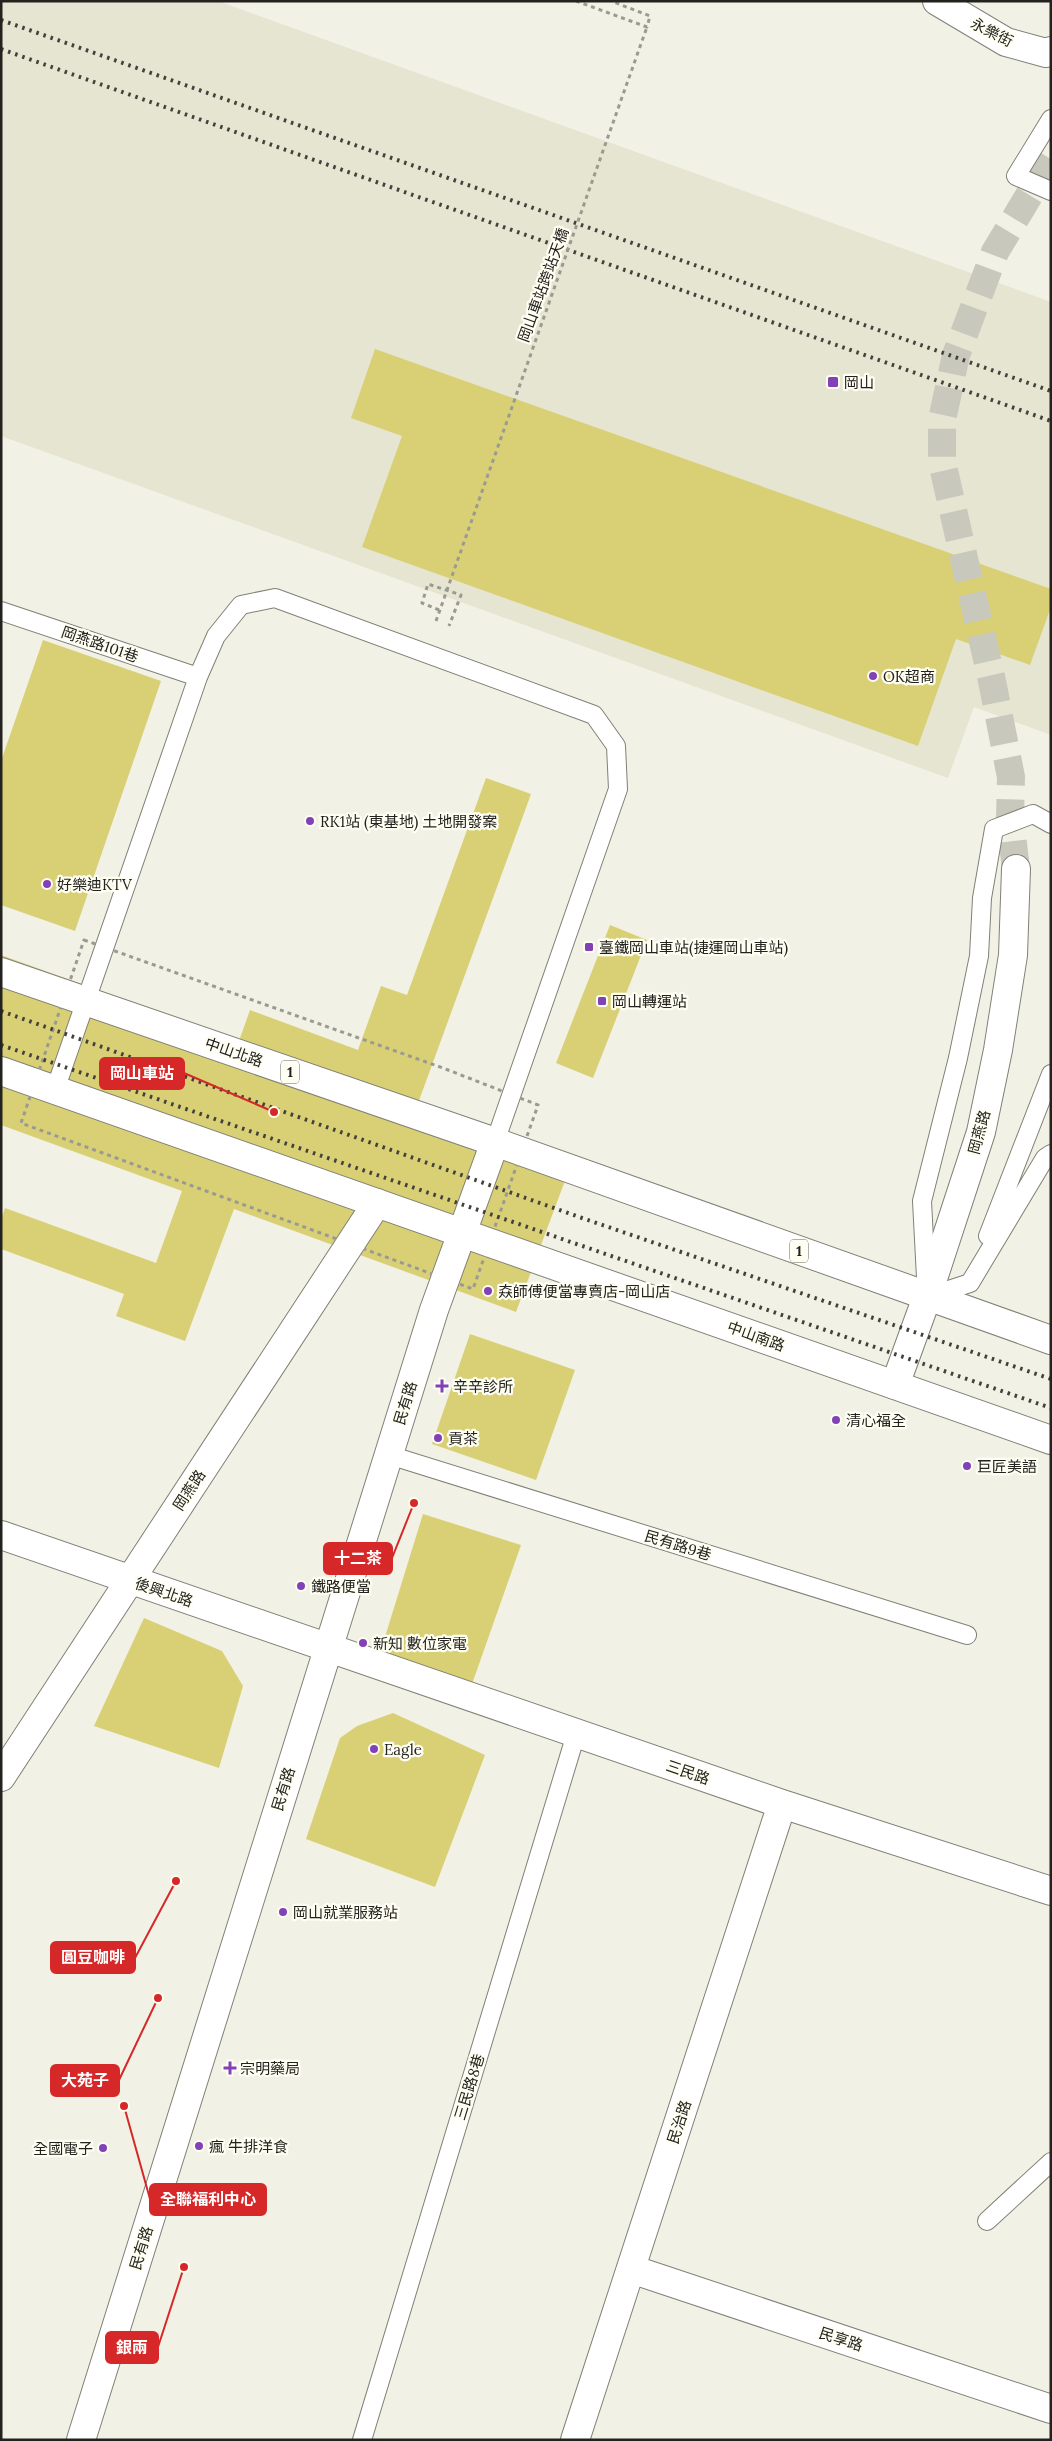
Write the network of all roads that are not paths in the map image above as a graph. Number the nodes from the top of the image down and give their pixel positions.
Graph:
1 (937, 1) edge
2 (1051, 51) edge
3 (1051, 118) edge
4 (1051, 191) edge
5 (1, 611) edge
6 (198, 677) junction
7 (1051, 824) edge
8 (1016, 869) tunnel mouth
9 (1, 972) edge
10 (76, 998) junction
11 (1, 1071) edge
12 (1051, 1074) edge
13 (44, 1086) junction
14 (495, 1142) junction
15 (1051, 1154) edge
16 (377, 1203) junction
17 (462, 1232) junction
18 (970, 1283) junction
19 (927, 1297) junction
20 (1051, 1340) edge
21 (895, 1385) junction
22 (1051, 1440) edge
23 (389, 1455) junction
24 (1, 1535) edge
25 (130, 1580) junction
26 (966, 1636) dead end
27 (327, 1648) junction
28 (576, 1734) junction
29 (1, 1777) edge
30 (782, 1804) junction
31 (1051, 1891) edge
32 (1051, 2162) edge
33 (987, 2221) dead end
34 (631, 2269) junction
35 (1051, 2409) edge
36 (81, 2440) edge
37 (362, 2440) edge
38 (575, 2440) edge

1 - 2 street, 永樂街
3 - 4 lane
5 - 6 lane, 岡燕路101巷
6 - 10 lane
6 - 14 lane
7 - 19 lane
8 - 19 street, 岡燕路
9 - 10 street, 中山北路 / 1
10 - 13 lane
10 - 14 street, 中山北路 / 1
11 - 13 street
12 - 18 lane
13 - 16 street
14 - 17 street, 民有路
14 - 19 street, 1
15 - 18 lane
16 - 17 street
16 - 25 street, 岡燕路
17 - 21 street, 中山南路
17 - 23 street, 民有路
18 - 19 lane
19 - 20 street, 1
19 - 21 street, 岡燕路
21 - 22 street, 中山南路
23 - 26 lane, 民有路9巷
23 - 27 street, 民有路
24 - 25 street, 後興北路
25 - 27 street, 後興北路
25 - 29 street, 岡燕路
27 - 28 street, 三民路
27 - 36 street, 民有路
28 - 30 street, 三民路
28 - 37 lane, 三民路8巷
30 - 31 street, 三民路
30 - 34 street, 民治路
32 - 33 lane
34 - 35 street, 民享路
34 - 38 street, 民治路

